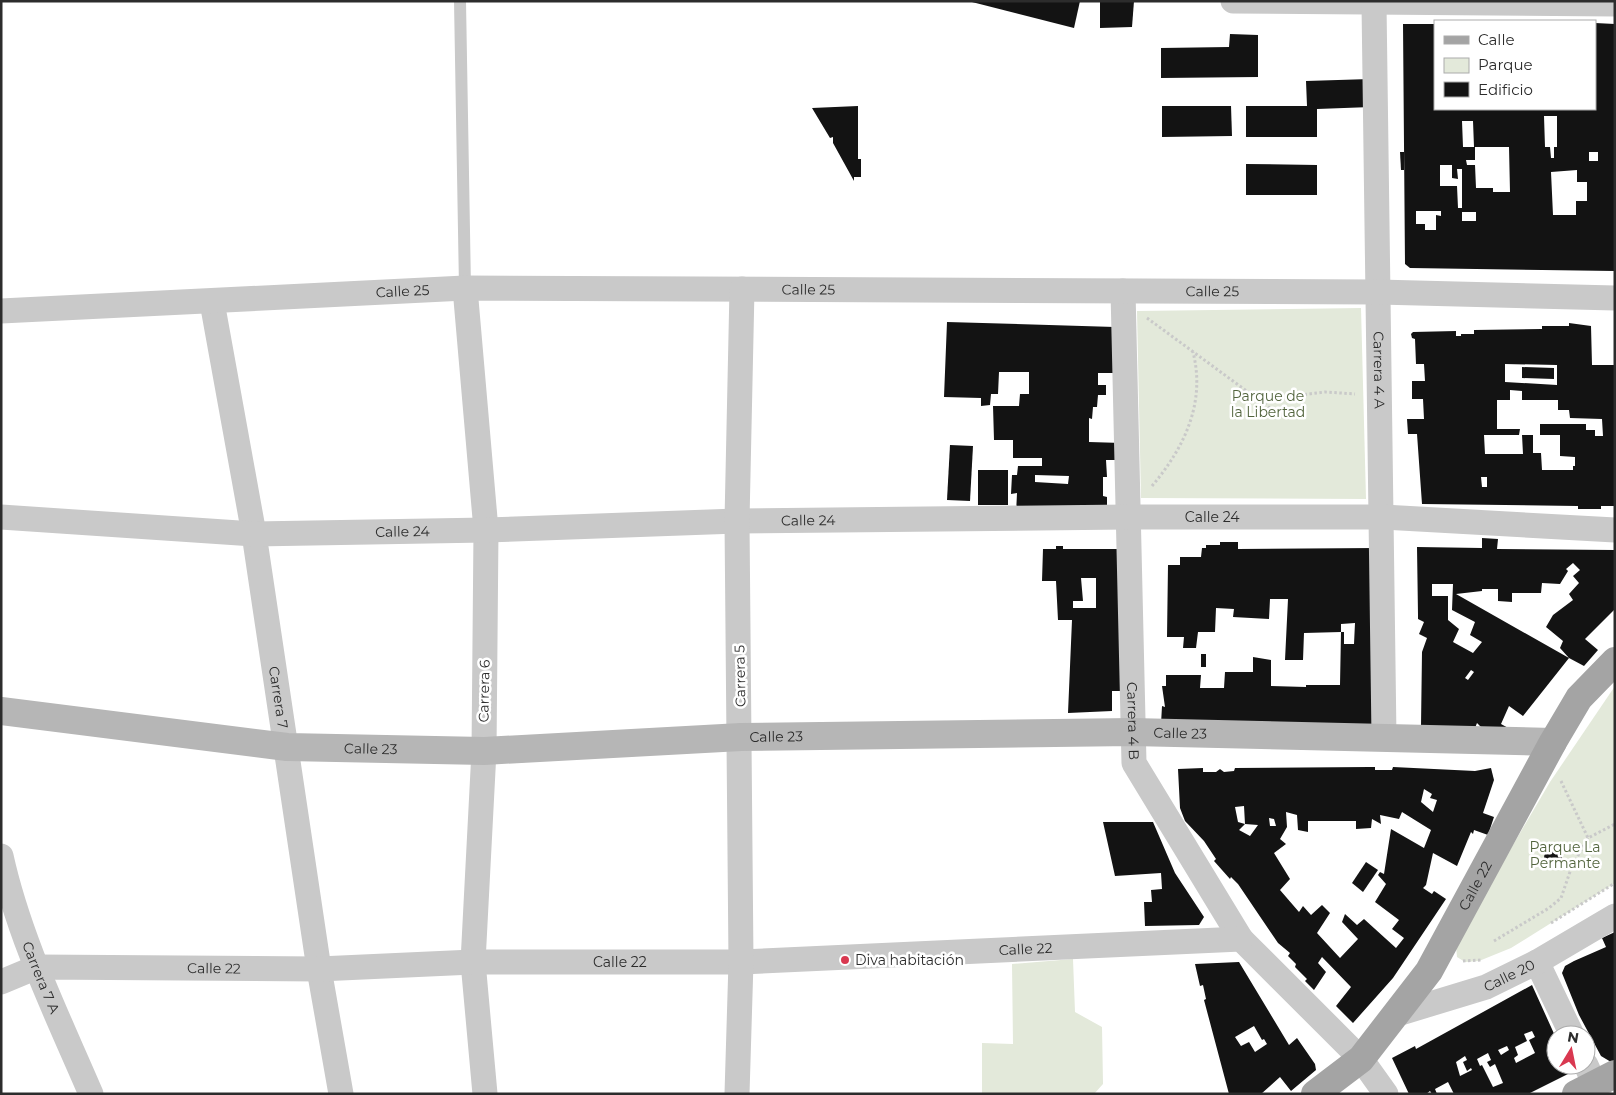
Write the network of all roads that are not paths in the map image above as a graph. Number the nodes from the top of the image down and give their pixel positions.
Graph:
1 (460, 1) edge
2 (1233, 1) edge
3 (1374, 4) junction
4 (1615, 4) edge
5 (464, 288) junction
6 (742, 289) junction
7 (1378, 292) junction
8 (1615, 298) edge
9 (212, 302) junction
10 (1124, 302) junction
11 (1, 311) edge
12 (1, 517) edge
13 (1128, 517) junction
14 (1383, 517) junction
15 (738, 521) junction
16 (486, 530) junction
17 (1615, 530) edge
18 (254, 534) junction
19 (1615, 661) edge
20 (1, 711) edge
21 (1132, 732) junction
22 (741, 737) junction
23 (1384, 737) junction
24 (1553, 742) junction
25 (287, 747) junction
26 (484, 751) junction
27 (3, 871) edge
28 (1615, 916) edge
29 (1241, 939) junction
30 (473, 962) junction
31 (741, 962) junction
32 (1537, 962) junction
33 (37, 967) junction
34 (319, 969) junction
35 (1, 982) edge
36 (1394, 1015) junction
37 (1567, 1025) edge
38 (1361, 1059) junction
39 (91, 1094) edge
40 (341, 1094) edge
41 (485, 1094) edge
42 (737, 1094) edge
43 (1315, 1094) edge
44 (1386, 1094) edge

1 - 5 lane
2 - 3 street
3 - 4 street
3 - 7 street, Carrera 4 A
5 - 6 street, Calle 25
5 - 9 street, Calle 25
5 - 16 street, Carrera 6
6 - 10 street, Calle 25
6 - 15 street, Carrera 5
7 - 8 street, Calle 25
7 - 10 street, Calle 25
7 - 14 street, Carrera 4 A
9 - 11 street, Calle 25
9 - 18 street, Carrera 7
10 - 13 street, Carrera 4 B
12 - 18 street, Calle 24
13 - 14 street, Calle 24
13 - 15 street, Calle 24
13 - 21 street, Carrera 4 B
14 - 17 street, Calle 24
14 - 23 street, Carrera 4 A
15 - 16 street, Calle 24
15 - 22 street, Carrera 5
16 - 18 street, Calle 24
16 - 26 street, Carrera 6
18 - 25 street, Carrera 7
19 - 24 main road, Calle 22
20 - 25 street, Calle 23
21 - 22 street, Calle 23
21 - 23 street, Calle 23
21 - 29 street, Carrera 4 B
22 - 26 street, Calle 23
22 - 31 street, Carrera 5
23 - 24 street, Calle 23
24 - 36 main road, Calle 22
25 - 26 street, Calle 23
25 - 34 street, Carrera 7
26 - 30 street, Carrera 6
27 - 33 street, Carrera 7 A
28 - 32 street, Calle 20
29 - 31 street, Calle 22
29 - 38 street, Carrera 4 B
30 - 31 street, Calle 22
30 - 34 street, Calle 22
30 - 41 street, Carrera 6
31 - 42 street, Carrera 5
32 - 36 street, Calle 20
32 - 37 street
33 - 34 street, Calle 22
33 - 35 street, Calle 22
33 - 39 street, Carrera 7 A
34 - 40 street, Carrera 7
36 - 38 main road, Calle 22
38 - 43 main road, Calle 22
38 - 44 street, Carrera 4 B

